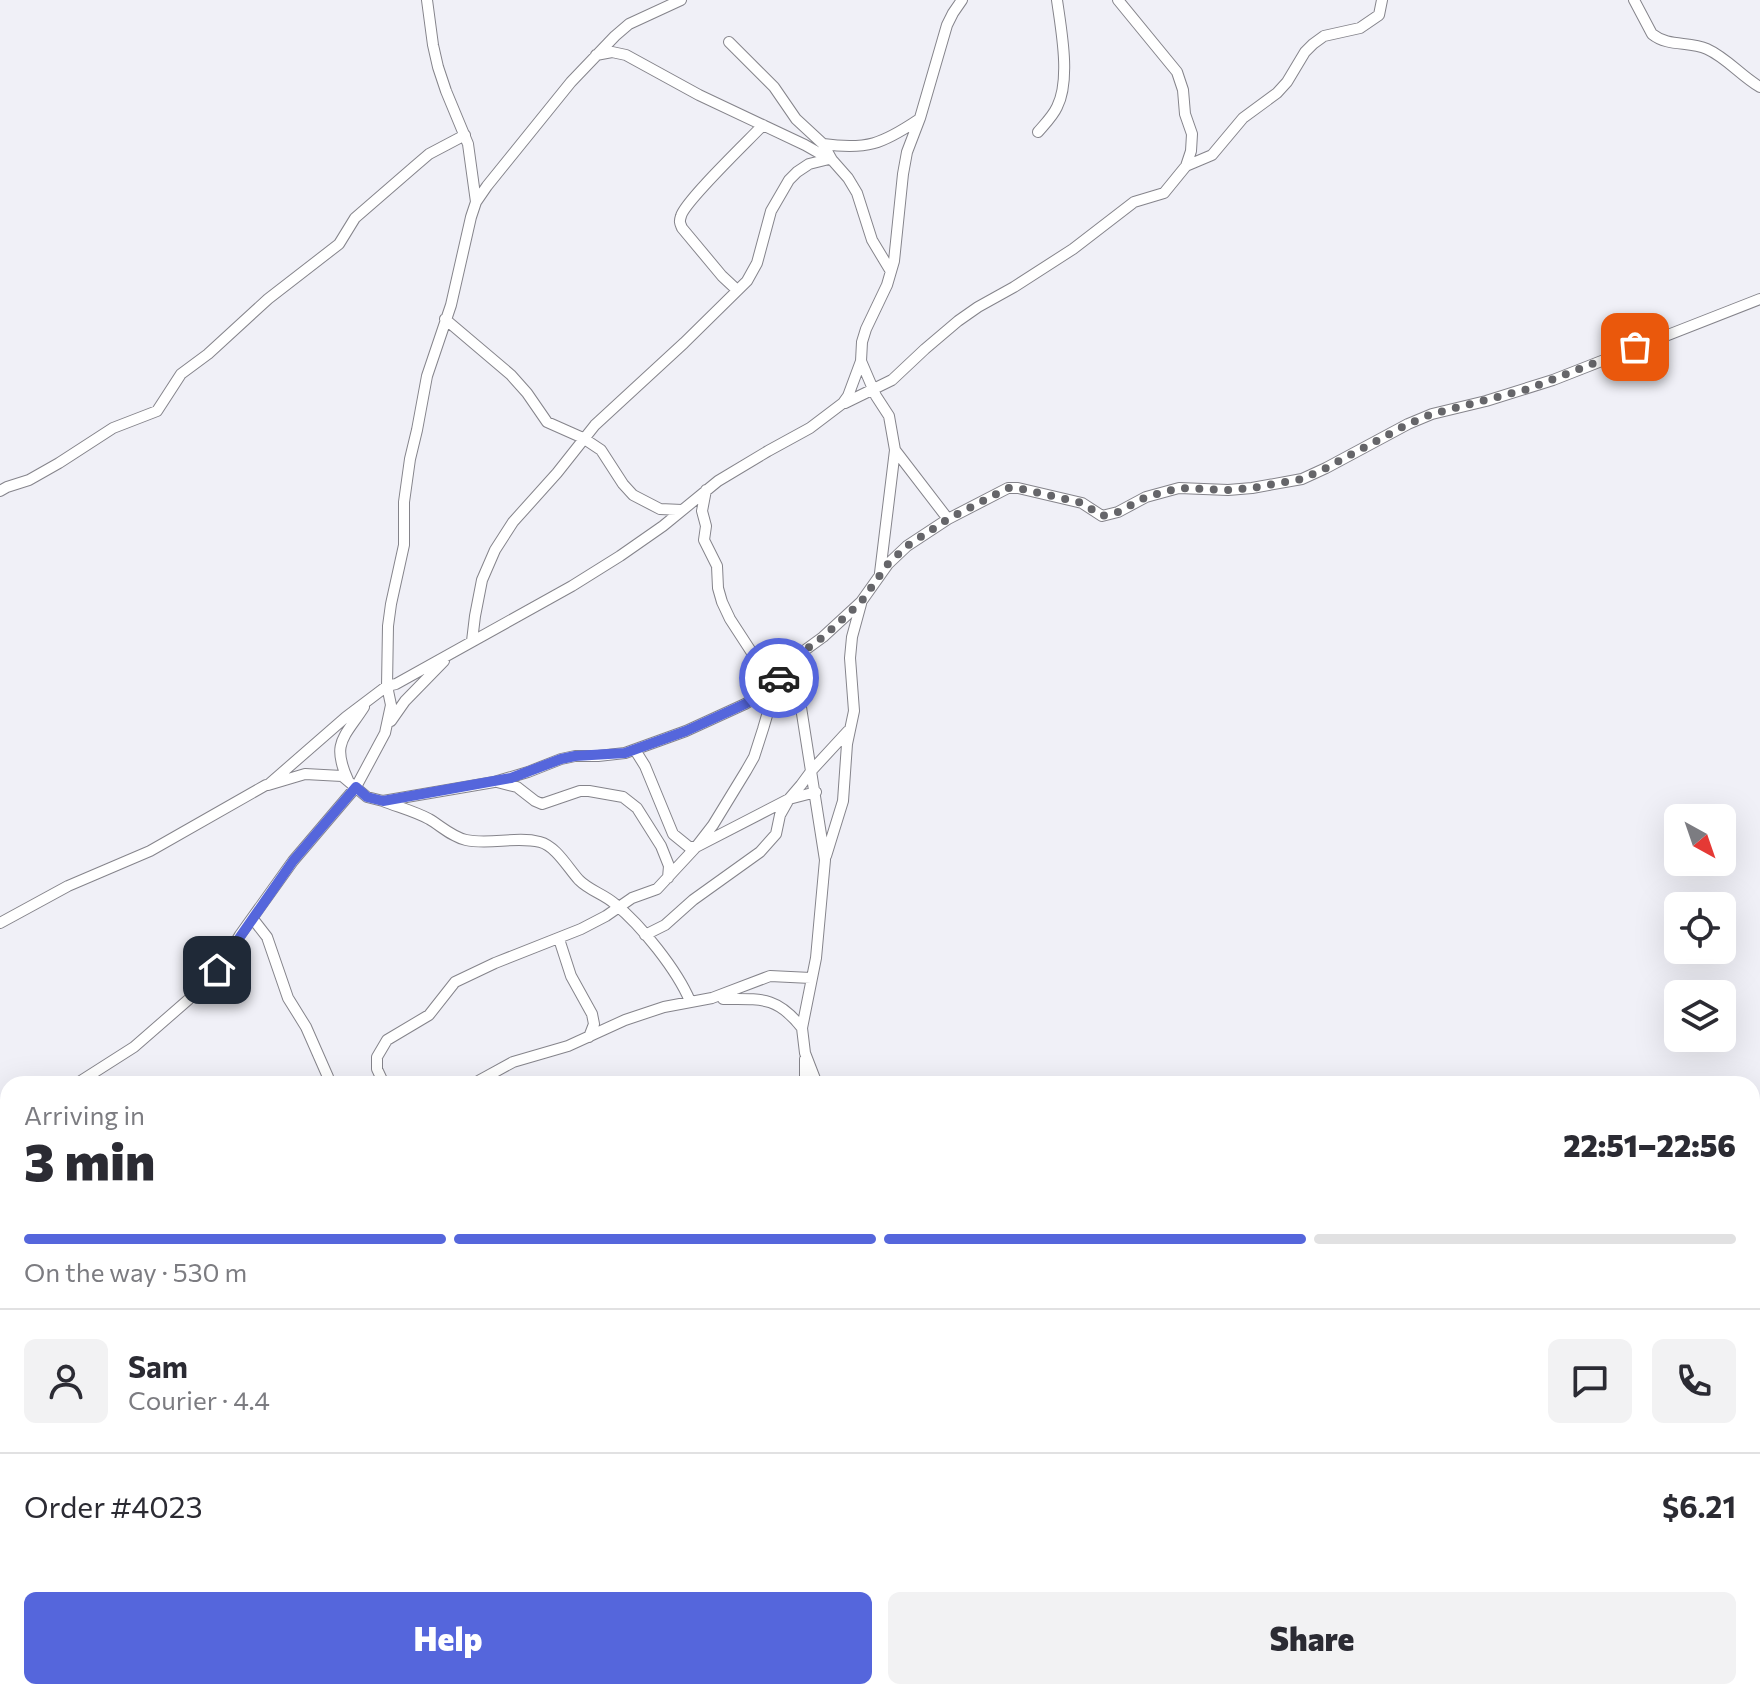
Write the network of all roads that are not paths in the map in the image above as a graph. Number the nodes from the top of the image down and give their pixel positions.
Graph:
1 (427, 0) edge
2 (681, 0) edge
3 (962, 0) edge
4 (1057, 0) edge
5 (1118, 0) edge
6 (1382, 0) edge
7 (1634, 0) edge
8 (729, 42) dead end
9 (594, 56) junction
10 (1760, 87) edge
11 (920, 118) junction
12 (763, 125) junction
13 (1038, 132) dead end
14 (465, 135) junction
15 (823, 144) junction
16 (831, 160) junction
17 (1186, 166) junction
18 (476, 202) junction
19 (890, 270) junction
20 (737, 290) junction
21 (1760, 299) edge
22 (445, 319) junction
23 (861, 361) junction
24 (874, 390) junction
25 (843, 403) junction
26 (583, 438) junction
27 (895, 450) junction
28 (706, 490) junction
29 (0, 491) edge
30 (682, 510) junction
31 (948, 519) junction
32 (879, 575) junction
33 (861, 602) junction
34 (472, 641) junction
35 (454, 651) junction
36 (788, 667) junction
37 (387, 686) junction
38 (769, 690) junction
39 (368, 701) junction
40 (386, 729) junction
41 (848, 731) junction
42 (635, 750) junction
43 (812, 770) junction
44 (494, 782) junction
45 (352, 784) junction
46 (268, 785) junction
47 (816, 792) junction
48 (789, 799) junction
49 (383, 801) junction
50 (696, 847) junction
51 (825, 860) junction
52 (667, 880) junction
53 (619, 907) junction
54 (253, 919) junction
55 (0, 923) edge
56 (645, 935) junction
57 (559, 939) junction
58 (811, 978) junction
59 (712, 998) junction
60 (690, 1001) junction
61 (802, 1028) junction
62 (589, 1037) junction
63 (805, 1053) junction
64 (89, 1076) edge
65 (328, 1076) edge
66 (381, 1076) edge
67 (488, 1076) edge
68 (805, 1076) edge
69 (814, 1076) edge

1 - 14 street
2 - 9 street
3 - 11 street
4 - 13 street
5 - 17 street
6 - 17 street
7 - 10 street
8 - 15 street
9 - 12 street
9 - 18 street
11 - 15 street
11 - 19 street
12 - 16 street
12 - 20 street
14 - 18 street
14 - 29 street
15 - 16 street
16 - 19 street
16 - 20 street
17 - 24 street
18 - 22 street
19 - 23 street
20 - 26 street
21 - 31 street
22 - 26 street
22 - 37 street
23 - 24 street
23 - 25 street
24 - 25 street
24 - 27 street
25 - 28 street
26 - 30 street
26 - 34 street
27 - 31 street
27 - 32 street
28 - 30 street
28 - 38 street
30 - 34 street
31 - 32 street
32 - 33 street
33 - 36 street
33 - 41 street
34 - 35 street
35 - 37 street
35 - 40 street
36 - 38 street
36 - 43 street
37 - 39 street
37 - 40 street
38 - 42 street
38 - 50 street
39 - 45 street
39 - 46 street
40 - 45 street
41 - 43 street
41 - 51 street
42 - 44 street
42 - 50 street
43 - 47 street
43 - 48 street
44 - 49 street
44 - 52 street
45 - 46 street
45 - 49 street
45 - 54 street
46 - 55 street
47 - 48 street
47 - 51 street
48 - 50 street
48 - 56 street
49 - 53 street
50 - 52 street
51 - 58 street
52 - 53 street
53 - 56 street
53 - 57 street
54 - 64 street
54 - 65 street
56 - 60 street
57 - 62 street
57 - 66 street
58 - 59 street
58 - 61 street
59 - 60 street
59 - 61 street
60 - 62 street
61 - 63 street
62 - 67 street
63 - 68 street
63 - 69 street

